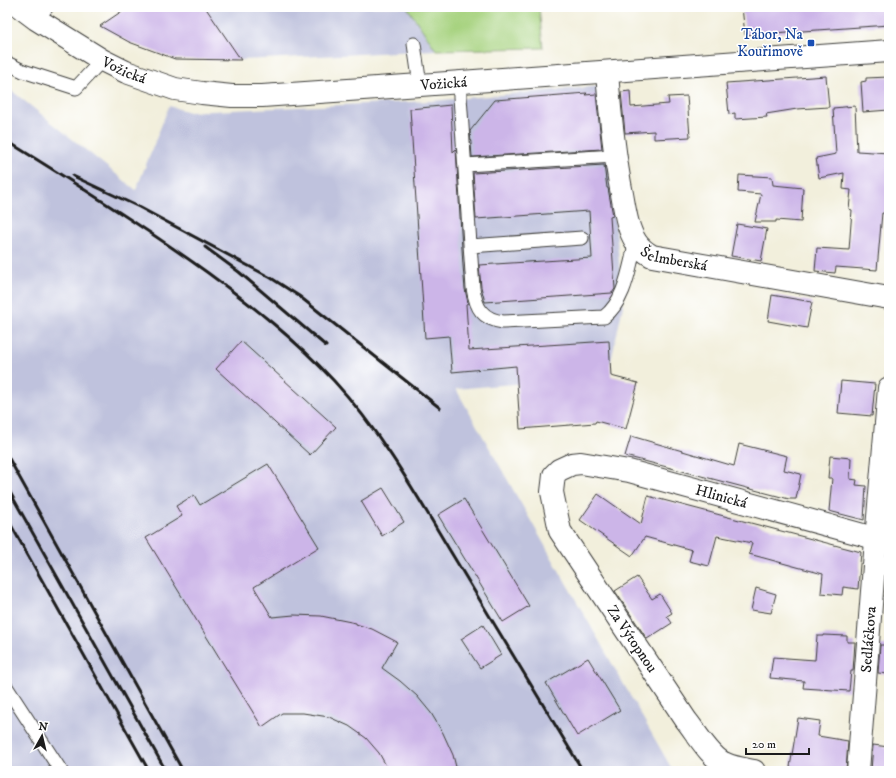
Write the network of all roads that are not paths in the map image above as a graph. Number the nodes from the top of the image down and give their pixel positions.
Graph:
1 (34, 11) edge
2 (414, 44) dead end
3 (889, 51) edge
4 (102, 60) junction
5 (7, 63) edge
6 (607, 72) junction
7 (459, 82) junction
8 (420, 85) junction
9 (615, 156) junction
10 (465, 165) junction
11 (582, 238) dead end
12 (636, 242) junction
13 (470, 246) junction
14 (889, 298) edge
15 (889, 388) edge
16 (554, 475) joint
17 (882, 542) edge
18 (7, 688) edge
19 (61, 771) edge
20 (754, 771) edge
21 (858, 771) edge

1 - 4 street, Vožická
2 - 8 lane
3 - 6 street, Vožická
4 - 5 lane
4 - 8 street, Vožická
6 - 7 street, Vožická
6 - 9 street, Šelmberská
7 - 8 street, Vožická
7 - 10 lane
9 - 10 lane
9 - 12 street, Šelmberská
10 - 13 lane
11 - 13 lane
12 - 13 lane
12 - 14 street, Šelmberská
15 - 17 street, Sedláčkova
16 - 17 street, Hlinická
16 - 20 street, Za Výtopnou
17 - 21 street, Sedláčkova
18 - 19 lane

